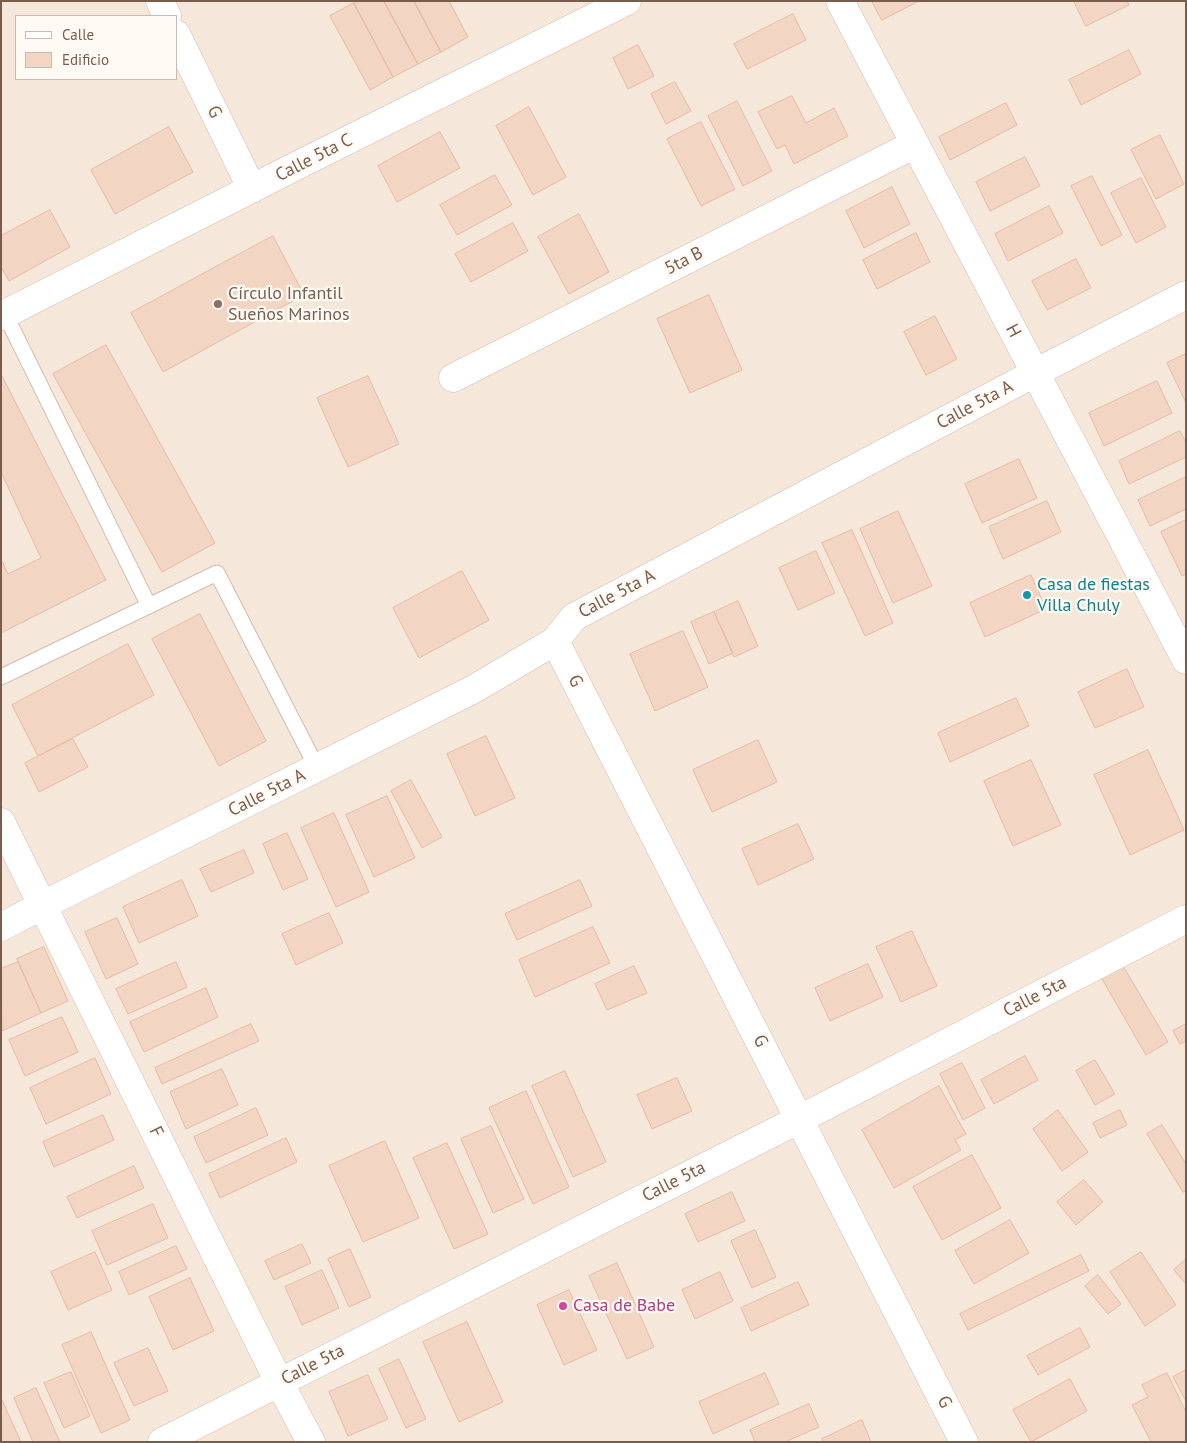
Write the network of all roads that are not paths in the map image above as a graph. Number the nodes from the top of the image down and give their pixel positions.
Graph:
1 (160, 1) edge
2 (627, 1) edge
3 (840, 1) edge
4 (167, 15) edge
5 (178, 38) edge
6 (915, 144) junction
7 (252, 189) junction
8 (1186, 295) edge
9 (3, 315) edge
10 (1035, 373) junction
11 (453, 378) dead end
12 (149, 606) junction
13 (555, 641) junction
14 (1186, 660) edge
15 (1, 677) edge
16 (317, 768) junction
17 (1, 822) edge
18 (43, 905) junction
19 (1186, 919) edge
20 (1, 927) edge
21 (800, 1119) junction
22 (279, 1382) junction
23 (162, 1442) edge
24 (310, 1442) edge
25 (964, 1442) edge

1 - 4 street
2 - 7 street, Calle 5ta C
3 - 6 street, H
5 - 7 street, G
6 - 10 street, H
6 - 11 street, 5ta B
7 - 9 street, Calle 5ta C
8 - 10 street, Calle 5ta A
9 - 12 lane
10 - 13 street, Calle 5ta A
10 - 14 street, H
12 - 15 lane
12 - 16 lane
13 - 16 street, Calle 5ta A
13 - 21 street, G
16 - 18 street, Calle 5ta A
17 - 18 street, F
18 - 20 street, Calle 5ta A
18 - 22 street, F
19 - 21 street, Calle 5ta
21 - 22 street, Calle 5ta
21 - 25 street, G
22 - 23 street, Calle 5ta
22 - 24 street, F

